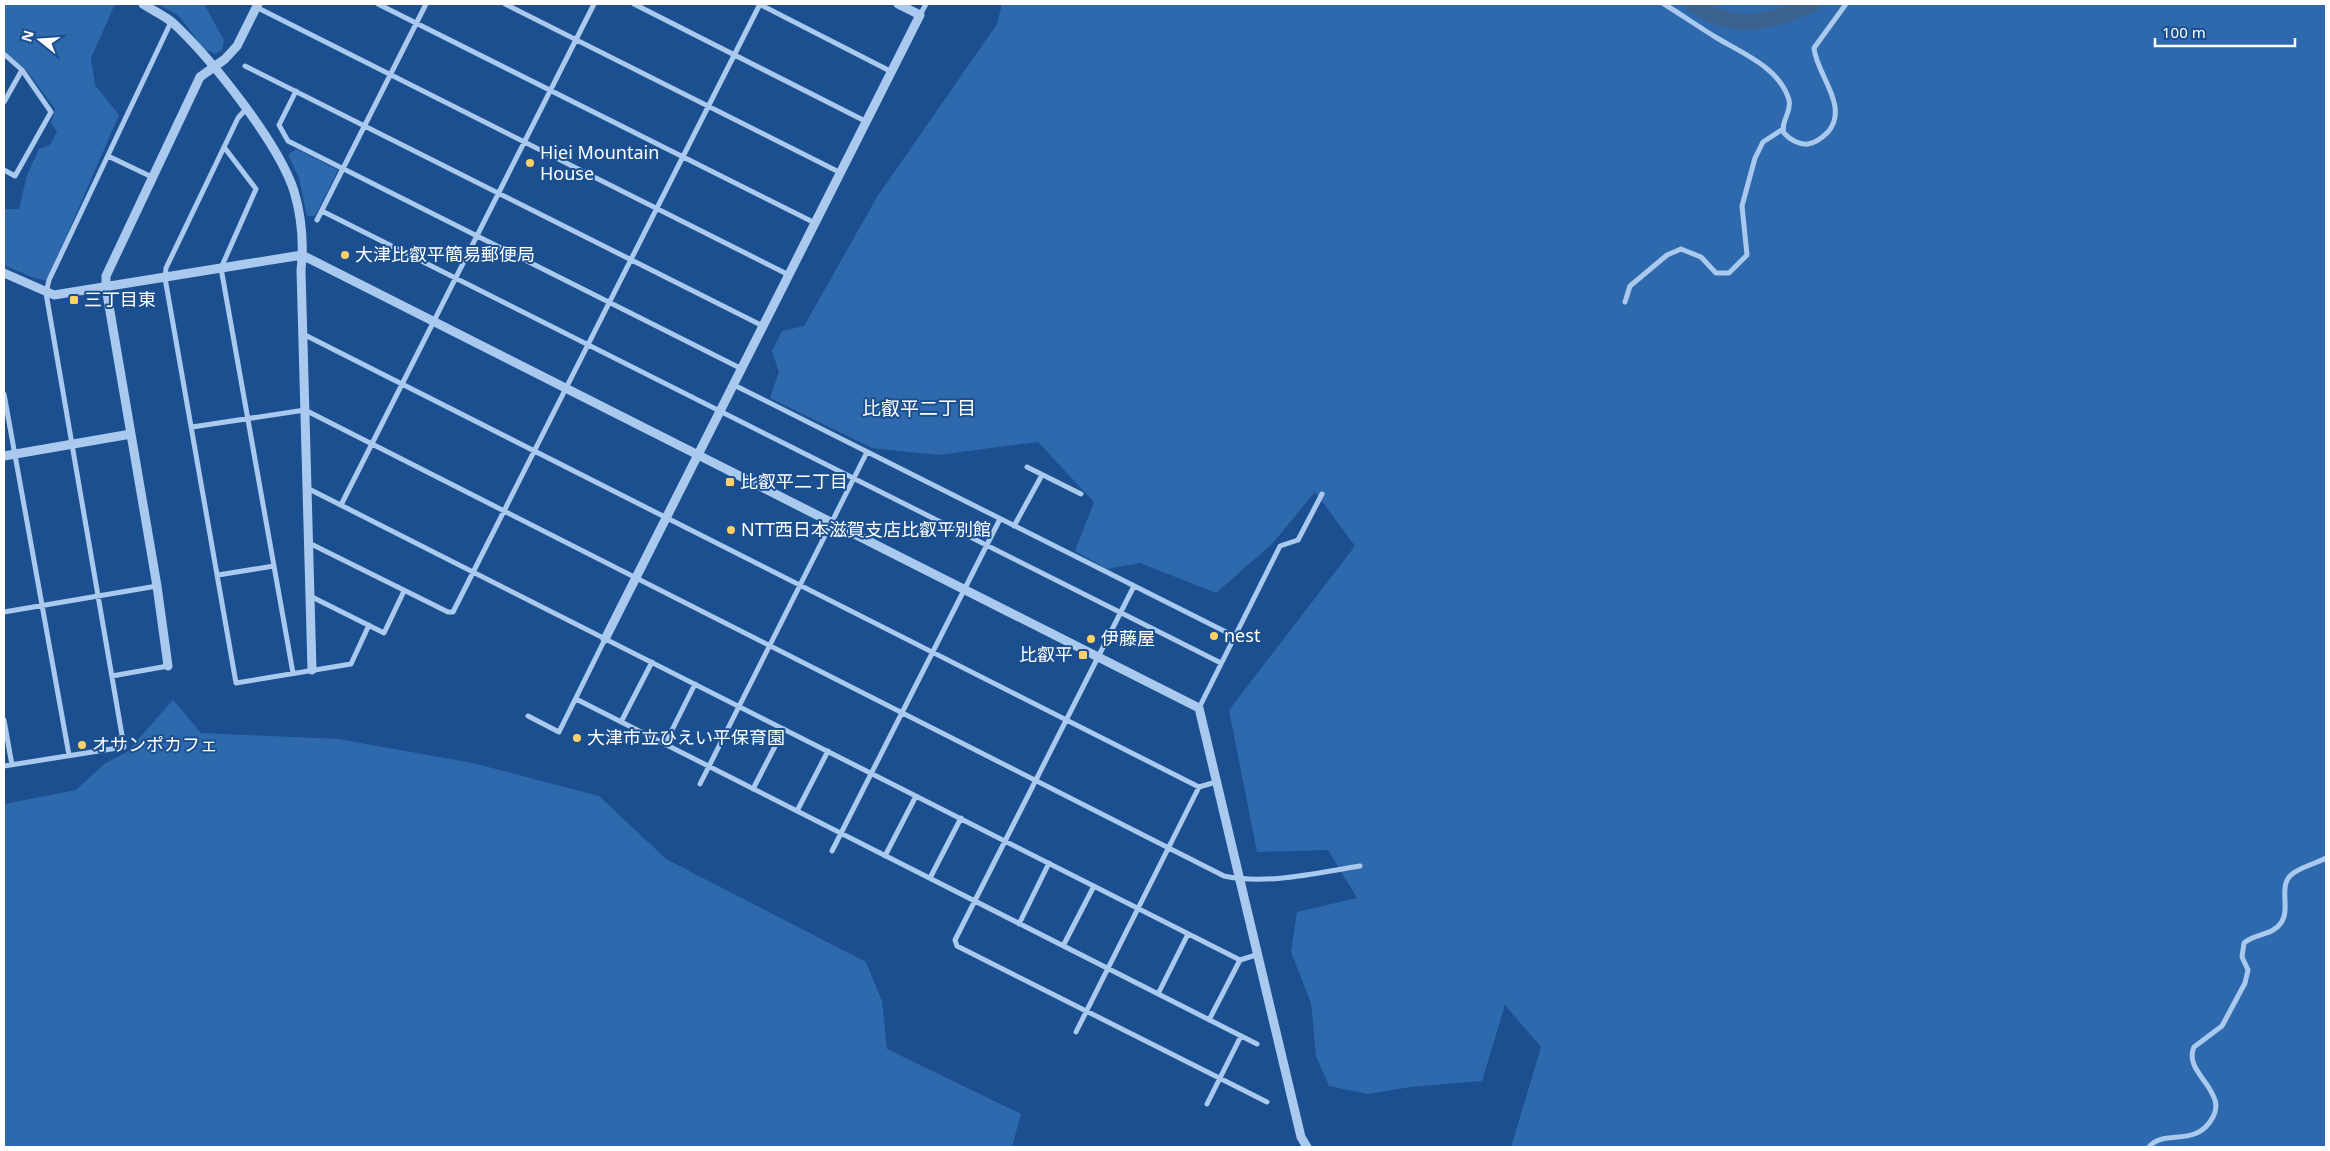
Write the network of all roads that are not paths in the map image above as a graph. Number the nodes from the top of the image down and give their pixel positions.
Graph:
1 (143, 4) edge
2 (378, 4) edge
3 (426, 4) edge
4 (506, 4) edge
5 (594, 4) edge
6 (634, 4) edge
7 (760, 4) edge
8 (898, 4) edge
9 (926, 4) edge
10 (1664, 4) edge
11 (1846, 4) edge
12 (257, 5) edge
13 (920, 15) junction
14 (171, 22) junction
15 (416, 23) junction
16 (576, 39) junction
17 (4, 54) edge
18 (734, 55) junction
19 (212, 66) junction
20 (245, 66) dead end
21 (22, 70) junction
22 (892, 72) junction
23 (391, 74) junction
24 (550, 90) junction
25 (296, 91) junction
26 (4, 102) edge
27 (708, 106) junction
28 (246, 109) junction
29 (867, 122) junction
30 (365, 126) junction
31 (1783, 129) junction
32 (524, 142) junction
33 (224, 147) junction
34 (108, 156) junction
35 (683, 157) junction
36 (343, 169) junction
37 (4, 170) edge
38 (841, 173) junction
39 (152, 177) junction
40 (498, 193) junction
41 (657, 208) junction
42 (322, 211) junction
43 (318, 220) dead end
44 (816, 223) junction
45 (477, 236) junction
46 (302, 255) junction
47 (631, 260) junction
48 (221, 268) junction
49 (4, 273) edge
50 (789, 275) junction
51 (165, 278) junction
52 (455, 278) junction
53 (106, 288) junction
54 (46, 293) junction
55 (1625, 302) dead end
56 (610, 303) junction
57 (433, 321) junction
58 (764, 326) junction
59 (303, 334) junction
60 (588, 345) junction
61 (742, 369) junction
62 (402, 384) junction
63 (734, 385) junction
64 (566, 388) junction
65 (4, 394) edge
66 (305, 410) junction
67 (720, 412) junction
68 (247, 418) junction
69 (192, 427) junction
70 (131, 434) junction
71 (72, 444) junction
72 (372, 444) junction
73 (535, 451) junction
74 (868, 452) junction
75 (15, 454) junction
76 (698, 455) junction
77 (4, 456) edge
78 (1028, 467) dead end
79 (1042, 474) junction
80 (854, 479) junction
81 (307, 488) junction
82 (1081, 494) dead end
83 (1322, 494) dead end
84 (341, 505) junction
85 (504, 511) junction
86 (666, 518) junction
87 (1000, 519) junction
88 (832, 522) junction
89 (1014, 526) junction
90 (308, 543) junction
91 (987, 545) junction
92 (274, 566) junction
93 (474, 572) junction
94 (218, 575) junction
95 (636, 578) junction
96 (800, 585) junction
97 (157, 586) junction
98 (1134, 586) junction
99 (965, 590) junction
100 (404, 591) junction
101 (98, 596) junction
102 (310, 596) junction
103 (42, 606) junction
104 (4, 612) edge
105 (1120, 613) junction
106 (369, 625) junction
107 (1234, 636) junction
108 (605, 639) junction
109 (770, 646) junction
110 (933, 652) junction
111 (1098, 657) junction
112 (652, 662) junction
113 (1221, 663) junction
114 (168, 666) joint
115 (312, 670) junction
116 (293, 673) junction
117 (112, 676) junction
118 (695, 684) junction
119 (576, 699) junction
120 (739, 706) junction
121 (1199, 708) junction
122 (902, 712) junction
123 (528, 716) dead end
124 (4, 720) edge
125 (1066, 720) junction
126 (621, 722) junction
127 (784, 729) junction
128 (665, 744) junction
129 (828, 751) junction
130 (69, 755) junction
131 (12, 765) junction
132 (4, 766) edge
133 (709, 767) junction
134 (872, 773) junction
135 (1036, 780) junction
136 (1216, 782) junction
137 (700, 784) dead end
138 (1199, 787) junction
139 (753, 789) junction
140 (916, 796) junction
141 (797, 811) junction
142 (961, 818) junction
143 (841, 834) junction
144 (1005, 841) junction
145 (1169, 847) junction
146 (832, 851) dead end
147 (885, 856) junction
148 (2326, 858) edge
149 (1049, 863) junction
150 (1360, 866) dead end
151 (930, 878) junction
152 (1238, 879) junction
153 (1094, 886) junction
154 (974, 901) junction
155 (1138, 908) junction
156 (1019, 924) junction
157 (1188, 934) junction
158 (1063, 946) junction
159 (1256, 955) junction
160 (1240, 960) junction
161 (1108, 968) junction
162 (1158, 994) junction
163 (1086, 1011) junction
164 (1209, 1020) junction
165 (1076, 1032) dead end
166 (1241, 1036) junction
167 (1257, 1044) dead end
168 (1219, 1078) junction
169 (1268, 1102) dead end
170 (1206, 1104) dead end
171 (1307, 1147) edge
172 (2150, 1147) edge

1 - 14 street
2 - 15 street
3 - 15 street
4 - 16 street
5 - 16 street
6 - 18 street
7 - 18 street
7 - 22 street
8 - 13 street
9 - 13 street
10 - 31 street
11 - 31 street
12 - 19 street
12 - 23 street
13 - 22 street
14 - 19 street
14 - 34 street
15 - 23 street
15 - 24 street
16 - 24 street
16 - 27 street
17 - 21 street
18 - 27 street
18 - 29 street
19 - 28 street
19 - 39 street
20 - 25 street
21 - 26 street
21 - 37 street
22 - 29 street
23 - 30 street
23 - 32 street
24 - 32 street
24 - 35 street
25 - 30 street
25 - 36 street
27 - 35 street
27 - 38 street
28 - 33 street
28 - 46 street
29 - 38 street
30 - 36 street
30 - 40 street
31 - 55 street
32 - 40 street
32 - 41 street
33 - 48 street
33 - 51 street
34 - 39 street
34 - 54 street
35 - 41 street
35 - 44 street
36 - 42 street
36 - 45 street
38 - 44 street
39 - 53 street
40 - 45 street
40 - 47 street
41 - 47 street
41 - 50 street
42 - 43 street
42 - 52 street
44 - 50 street
45 - 52 street
45 - 56 street
46 - 48 street
46 - 57 street
46 - 59 street
47 - 56 street
47 - 58 street
48 - 51 street
48 - 68 street
49 - 54 street
50 - 58 street
51 - 53 street
51 - 69 street
52 - 57 street
52 - 60 street
53 - 54 street
53 - 70 street
54 - 71 street
56 - 60 street
56 - 61 street
57 - 62 street
57 - 64 street
58 - 61 street
59 - 62 street
59 - 66 street
60 - 64 street
60 - 67 street
61 - 63 street
62 - 72 street
62 - 73 street
63 - 67 street
63 - 74 street
64 - 73 street
64 - 76 street
65 - 75 street
66 - 68 street
66 - 72 street
66 - 81 street
67 - 76 street
67 - 80 street
68 - 69 street
68 - 92 street
69 - 94 street
70 - 71 street
70 - 97 street
71 - 75 street
71 - 101 street
72 - 84 street
72 - 85 street
73 - 85 street
73 - 86 street
74 - 80 street
74 - 87 street
75 - 77 street
75 - 103 street
76 - 86 street
76 - 88 street
78 - 79 street
79 - 82 street
79 - 89 street
80 - 88 street
80 - 91 street
81 - 84 street
81 - 90 street
83 - 107 street
84 - 93 street
85 - 93 street
85 - 95 street
86 - 95 street
86 - 96 street
87 - 89 street
87 - 91 street
88 - 96 street
88 - 99 street
89 - 98 street
90 - 100 street
90 - 102 street
91 - 99 street
91 - 105 street
92 - 94 street
92 - 116 street
93 - 100 street
93 - 108 street
94 - 116 street
95 - 108 street
95 - 109 street
96 - 109 street
96 - 110 street
97 - 101 street
97 - 114 street
98 - 105 street
98 - 107 street
99 - 110 street
99 - 111 street
100 - 106 street
101 - 103 street
101 - 117 street
102 - 106 street
102 - 115 street
103 - 104 street
103 - 130 street
105 - 111 street
105 - 113 street
106 - 115 street
107 - 113 street
108 - 112 street
108 - 119 street
109 - 120 street
109 - 122 street
110 - 122 street
110 - 125 street
111 - 121 street
111 - 125 street
112 - 118 street
112 - 126 street
113 - 121 street
114 - 117 street
115 - 116 street
117 - 130 street
118 - 120 street
118 - 128 street
119 - 123 street
119 - 126 street
120 - 127 street
120 - 133 street
121 - 136 street
122 - 134 street
122 - 135 street
124 - 131 street
125 - 135 street
125 - 138 street
126 - 128 street
127 - 129 street
127 - 139 street
128 - 133 street
129 - 134 street
129 - 141 street
130 - 131 street
131 - 132 street
133 - 137 street
133 - 139 street
134 - 140 street
134 - 143 street
135 - 144 street
135 - 145 street
136 - 138 street
136 - 152 street
138 - 145 street
139 - 141 street
140 - 142 street
140 - 147 street
141 - 143 street
142 - 144 street
142 - 151 street
143 - 146 street
143 - 147 street
144 - 149 street
144 - 154 street
145 - 152 street
145 - 155 street
147 - 151 street
148 - 172 street
149 - 153 street
149 - 156 street
150 - 152 street
151 - 154 street
152 - 159 street
153 - 155 street
153 - 158 street
154 - 156 street
154 - 163 street
155 - 157 street
155 - 161 street
156 - 158 street
157 - 160 street
157 - 162 street
158 - 161 street
159 - 160 street
159 - 171 street
160 - 164 street
161 - 162 street
161 - 163 street
162 - 164 street
163 - 165 street
163 - 168 street
164 - 166 street
166 - 167 street
166 - 168 street
168 - 169 street
168 - 170 street

